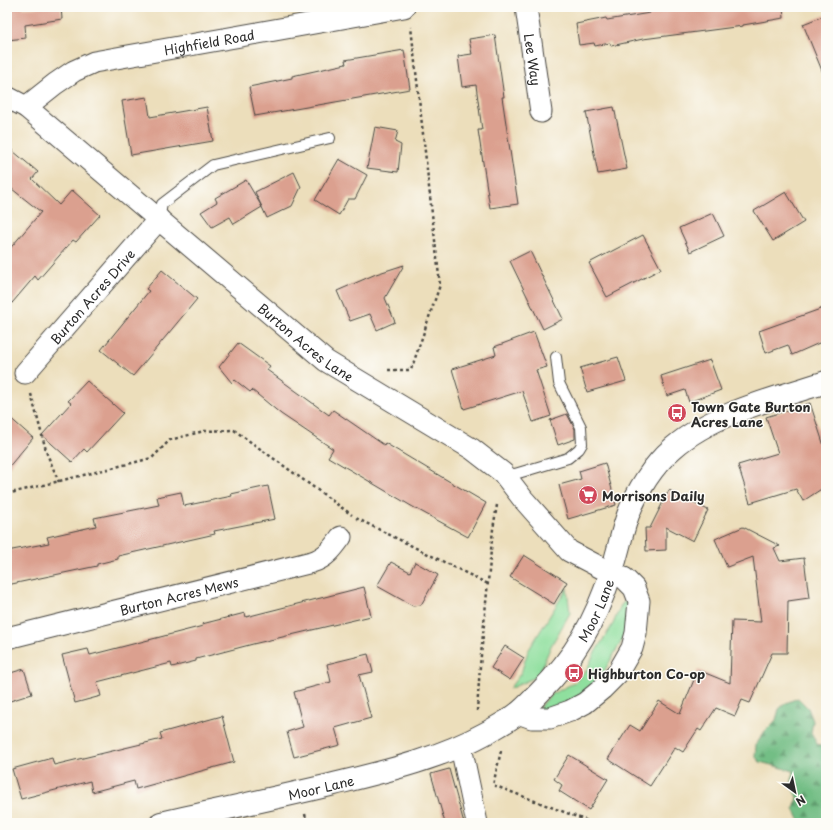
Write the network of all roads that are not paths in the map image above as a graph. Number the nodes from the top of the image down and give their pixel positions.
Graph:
1 (526, 7) edge
2 (331, 13) edge
3 (407, 15) edge
4 (7, 97) edge
5 (26, 107) junction
6 (541, 112) dead end
7 (330, 138) dead end
8 (159, 219) junction
9 (556, 358) dead end
10 (25, 373) road end
11 (826, 382) edge
12 (503, 473) junction
13 (342, 537) dead end
14 (611, 573) junction
15 (7, 638) edge
16 (511, 718) junction
17 (468, 743) junction
18 (161, 823) edge
19 (477, 823) edge

1 - 6 street, Lee Way
2 - 3 street, Highfield Road
2 - 5 street, Highfield Road
4 - 5 street, Burton Acres Lane
5 - 8 street, Burton Acres Lane
7 - 8 lane
8 - 10 street, Burton Acres Drive
8 - 12 street, Burton Acres Lane
9 - 12 lane
11 - 14 street
12 - 14 street, Burton Acres Lane
13 - 15 street, Burton Acres Mews
14 - 16 street, Moor Lane
14 - 16 street, Moor Lane
16 - 17 street, Moor Lane
17 - 18 street, Moor Lane
17 - 19 street

